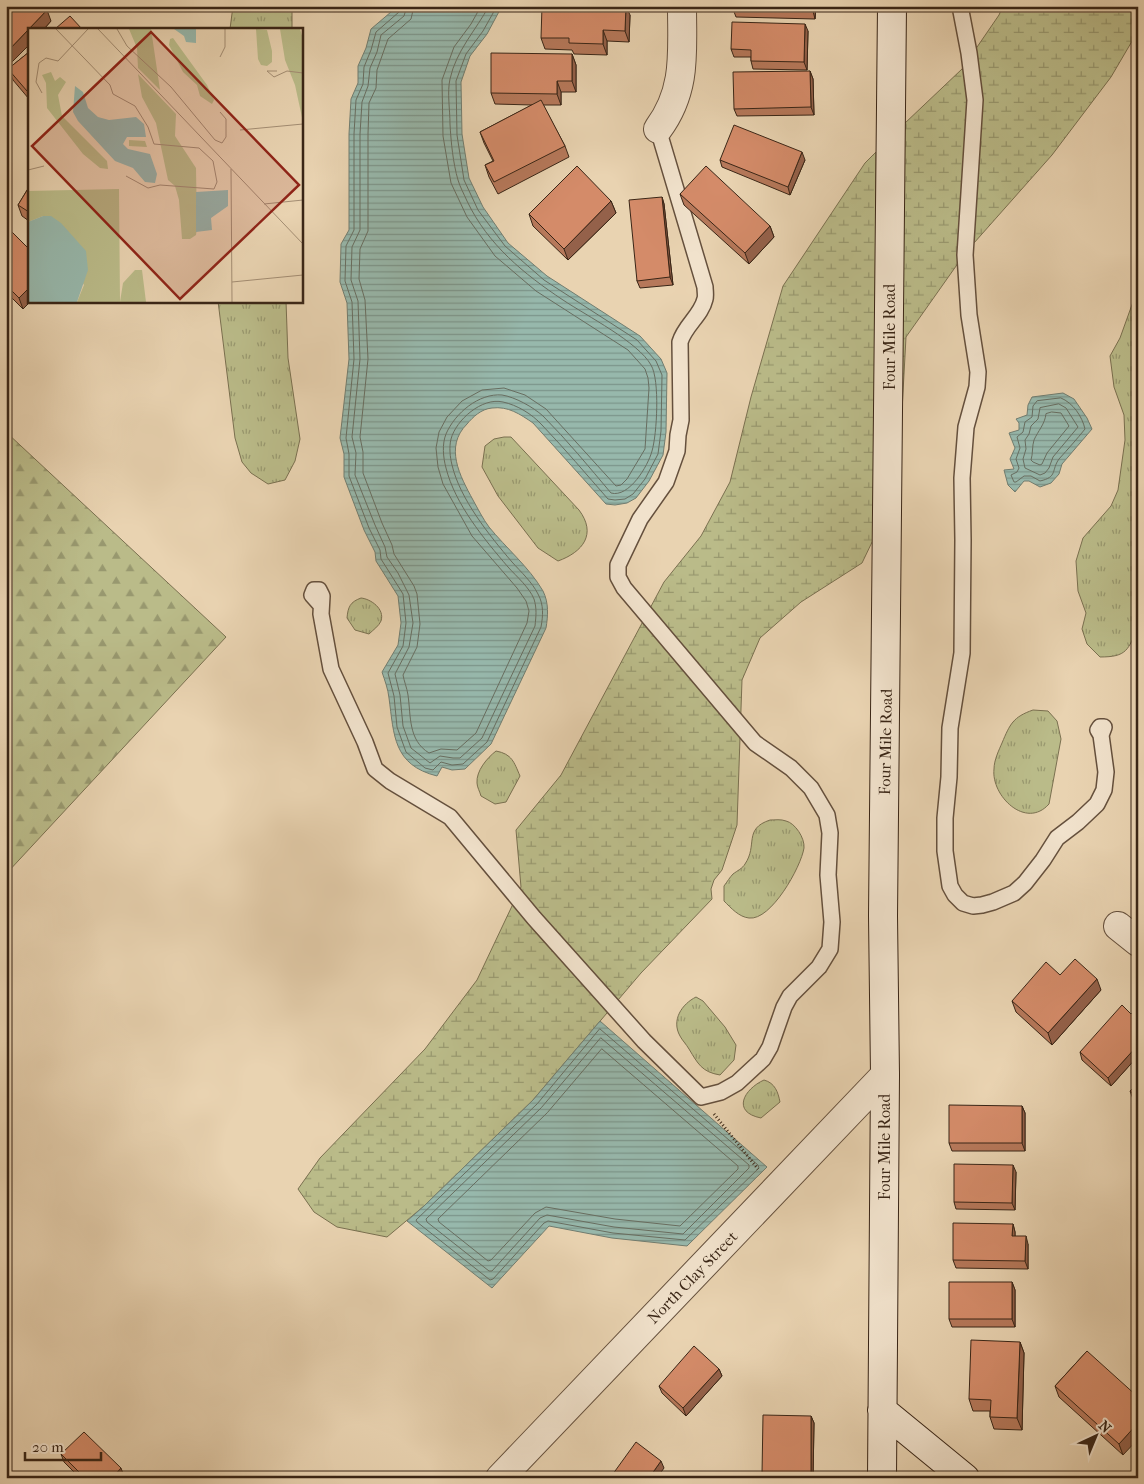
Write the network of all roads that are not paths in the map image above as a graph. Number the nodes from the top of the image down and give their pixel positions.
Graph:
1 (682, 6) edge
2 (892, 6) edge
3 (960, 6) edge
4 (658, 129) joint
5 (320, 604) dead end
6 (1101, 735) dead end
7 (885, 1075) junction
8 (882, 1410) junction
9 (500, 1478) edge
10 (882, 1478) edge
11 (965, 1478) edge

1 - 4 main road
2 - 7 main road, Four Mile Road
3 - 6 lane
4 - 5 lane
7 - 8 main road, Four Mile Road
7 - 9 main road, North Clay Street
8 - 10 main road, Four Mile Road
8 - 11 main road

